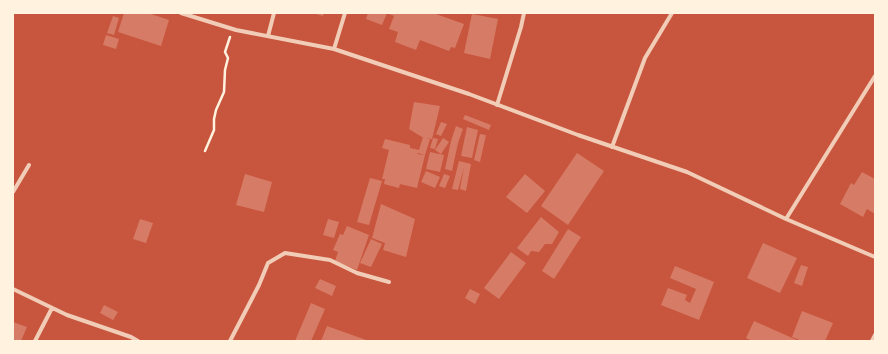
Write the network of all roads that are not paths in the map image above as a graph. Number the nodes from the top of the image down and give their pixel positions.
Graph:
1 (181, 13) edge
2 (274, 13) edge
3 (345, 13) edge
4 (524, 13) edge
5 (672, 13) edge
6 (268, 36) junction
7 (334, 49) junction
8 (875, 76) edge
9 (497, 105) junction
10 (612, 147) junction
11 (29, 165) dead end
12 (13, 192) edge
13 (786, 219) junction
14 (875, 257) edge
15 (389, 282) dead end
16 (13, 289) edge
17 (52, 308) junction
18 (875, 335) edge
19 (35, 341) edge
20 (138, 341) edge
21 (230, 341) edge
22 (872, 341) edge

1 - 6 street
2 - 6 street
3 - 7 street
4 - 9 street
5 - 10 street
6 - 7 street
7 - 9 street
8 - 13 street
9 - 10 street
10 - 13 street
11 - 12 street
13 - 14 street
15 - 21 street
16 - 17 street
17 - 19 street
17 - 20 street
18 - 22 street

